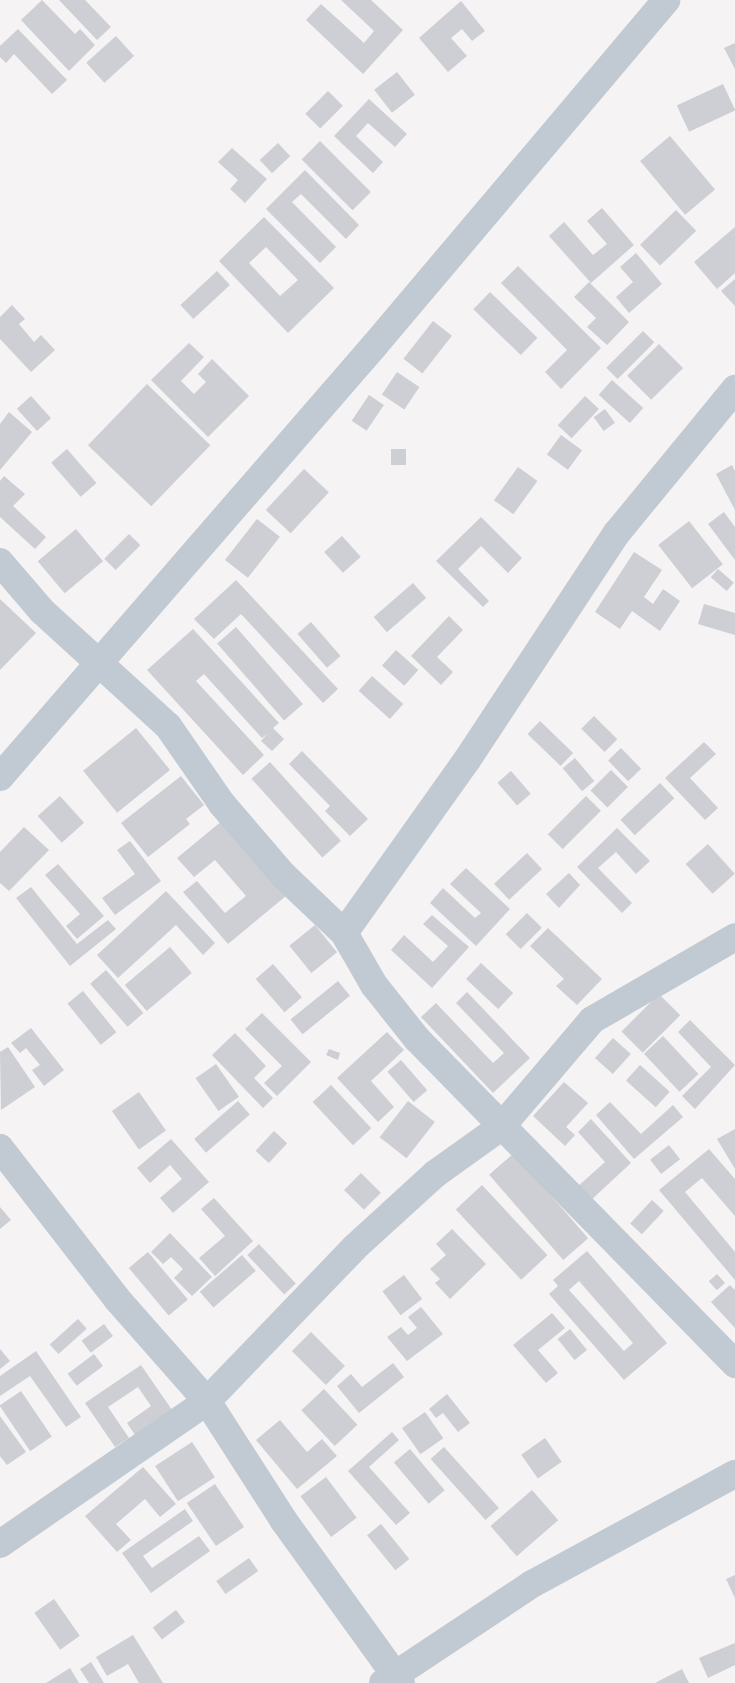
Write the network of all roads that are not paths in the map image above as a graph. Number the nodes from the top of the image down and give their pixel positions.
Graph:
1 (666, 0) edge
2 (735, 389) edge
3 (0, 562) edge
4 (101, 663) junction
5 (0, 777) edge
6 (344, 933) junction
7 (735, 937) edge
8 (501, 1127) junction
9 (0, 1148) edge
10 (735, 1364) edge
11 (207, 1401) junction
12 (735, 1474) edge
13 (0, 1544) edge
14 (393, 1681) edge

1 - 4 street
2 - 6 street
3 - 4 street
4 - 5 street
4 - 6 street
6 - 8 street
7 - 8 street
8 - 10 street
8 - 11 street
9 - 11 street
11 - 13 street
11 - 14 street
12 - 14 street

